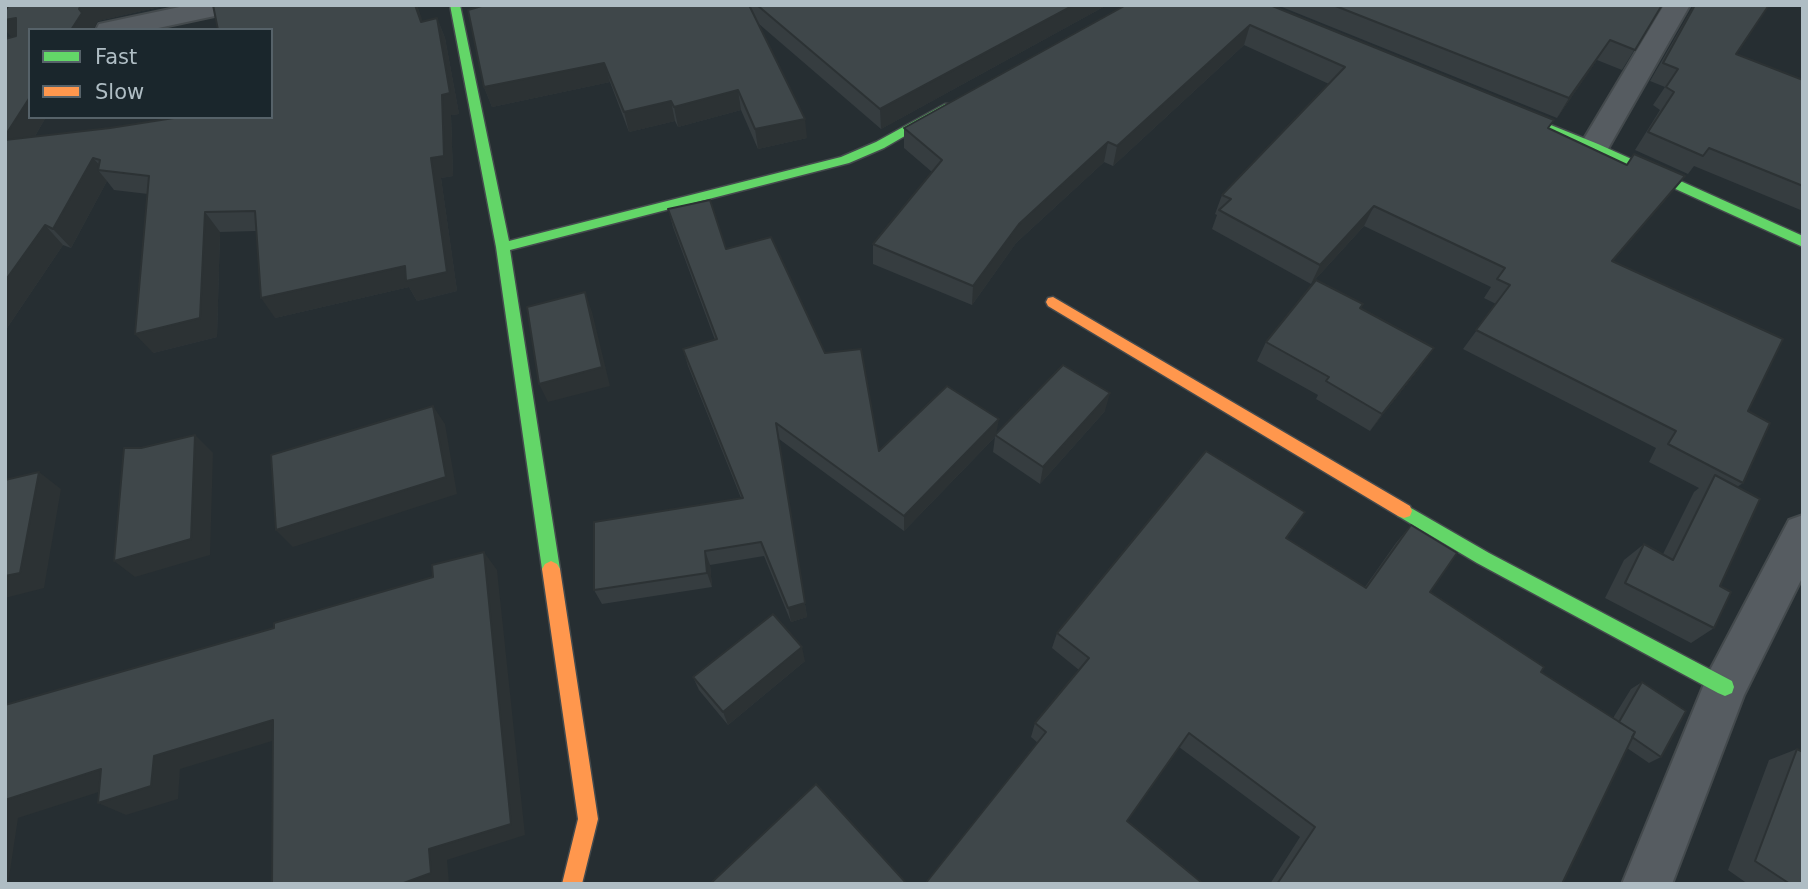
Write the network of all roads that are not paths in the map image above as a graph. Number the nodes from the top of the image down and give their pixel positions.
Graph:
1 (229, 5) edge
2 (455, 5) edge
3 (1677, 5) edge
4 (119, 28) edge
5 (964, 98) edge
6 (1491, 105) edge
7 (1594, 146) junction
8 (1803, 242) edge
9 (503, 247) junction
10 (1053, 302) dead end
11 (1803, 533) edge
12 (1724, 687) junction
13 (572, 884) edge
14 (1647, 884) edge

1 - 4 street
2 - 9 street
3 - 7 street
5 - 9 street
6 - 7 street
7 - 8 street
9 - 13 street
10 - 12 street
11 - 12 street
12 - 14 street

